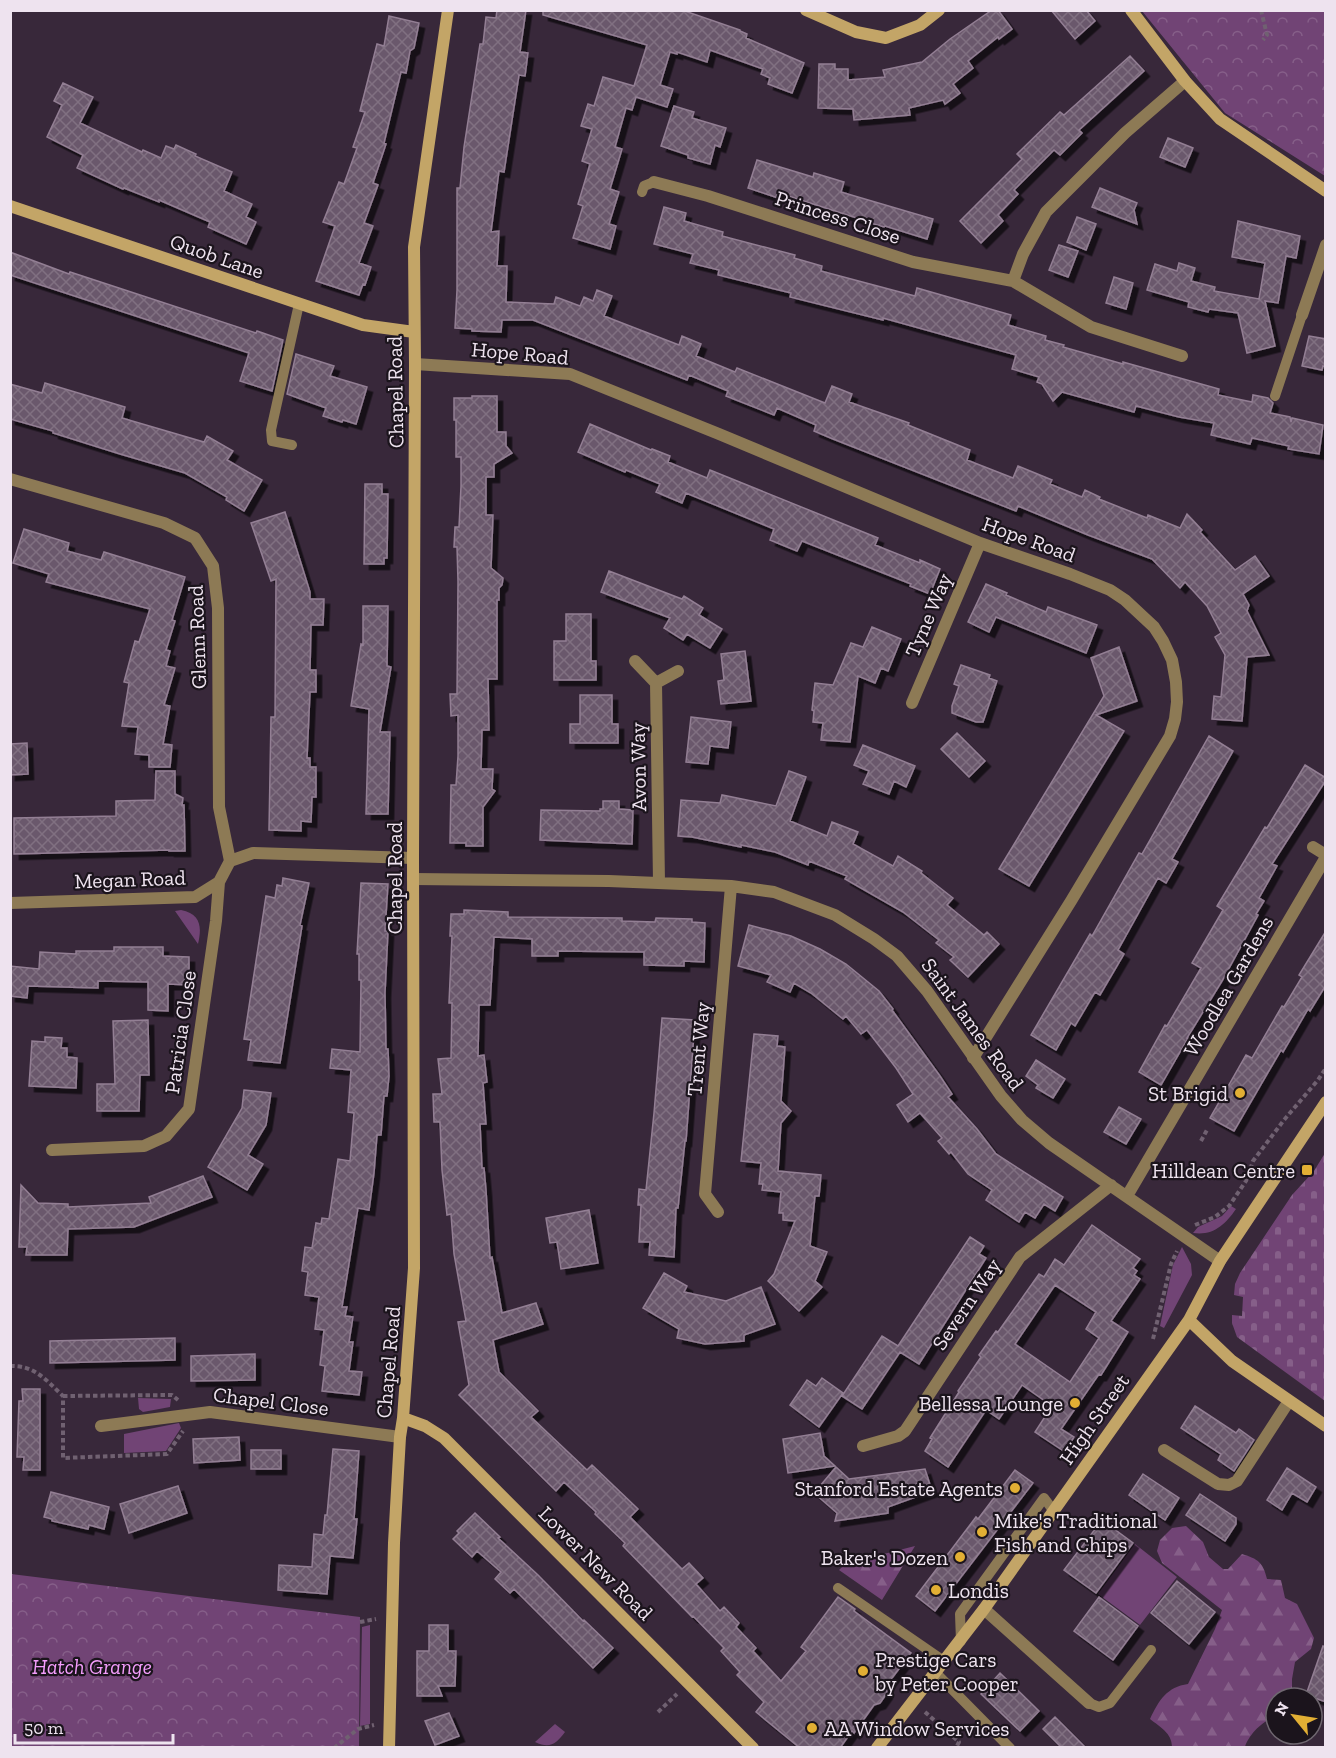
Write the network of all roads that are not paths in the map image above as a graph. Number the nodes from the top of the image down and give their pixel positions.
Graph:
1 (448, 10) edge
2 (806, 10) edge
3 (939, 10) edge
4 (1131, 10) edge
5 (1185, 81) junction
6 (654, 182) joint
7 (1326, 191) edge
8 (642, 192) dead end
9 (10, 206) edge
10 (1326, 245) edge
11 (1012, 281) junction
12 (299, 304) junction
13 (1302, 315) joint
14 (414, 332) junction
15 (1182, 356) dead end
16 (415, 364) junction
17 (1275, 396) dead end
18 (292, 445) dead end
19 (10, 479) edge
20 (980, 543) junction
21 (635, 661) dead end
22 (678, 671) dead end
23 (656, 683) junction
24 (912, 703) dead end
25 (1313, 847) dead end
26 (1326, 856) edge
27 (413, 858) junction
28 (230, 861) junction
29 (413, 879) junction
30 (219, 882) junction
31 (659, 882) junction
32 (731, 886) junction
33 (10, 903) edge
34 (973, 1058) junction
35 (1326, 1102) edge
36 (52, 1150) dead end
37 (1111, 1185) junction
38 (1127, 1196) junction
39 (718, 1212) dead end
40 (1220, 1261) junction
41 (1189, 1320) junction
42 (1289, 1401) junction
43 (404, 1419) junction
44 (101, 1426) dead end
45 (1326, 1426) edge
46 (400, 1437) junction
47 (863, 1446) dead end
48 (1164, 1450) dead end
49 (1053, 1510) junction
50 (838, 1588) dead end
51 (984, 1609) junction
52 (960, 1641) junction
53 (1151, 1650) dead end
54 (944, 1661) junction
55 (936, 1673) junction
56 (1089, 1703) joint
57 (389, 1748) edge
58 (753, 1748) edge
59 (878, 1748) edge
60 (1010, 1748) edge

1 - 14 street, Chapel Road
2 - 3 street
4 - 5 street
5 - 7 street
5 - 11 street
6 - 8 lane
6 - 11 street, Princess Close
9 - 12 street, Quob Lane
10 - 13 street
11 - 15 street, Princess Close
12 - 14 street, Quob Lane
12 - 18 lane
13 - 17 lane
14 - 16 street, Chapel Road
16 - 20 street, Hope Road
16 - 27 street, Chapel Road
19 - 28 street, Glenn Road
20 - 24 street, Tyne Way
20 - 34 street, Hope Road
21 - 23 street
22 - 23 street
23 - 31 street, Avon Way
25 - 26 street
26 - 38 street, Woodlea Gardens
27 - 28 street
27 - 29 street, Chapel Road
28 - 30 street
29 - 31 street, Saint James Road
29 - 43 street, Chapel Road
30 - 33 street, Megan Road
30 - 36 street, Patricia Close
31 - 32 street, Saint James Road
32 - 34 street, Saint James Road
32 - 39 street, Trent Way
34 - 37 street, Saint James Road
35 - 40 street, High Street
37 - 38 street, Saint James Road
37 - 47 street, Severn Way
38 - 40 street, Saint James Road
40 - 41 street, High Street
41 - 42 street
41 - 49 street, High Street
42 - 45 street
42 - 48 street
43 - 46 street, Chapel Road
43 - 58 street, Lower New Road
44 - 46 street, Chapel Close
46 - 57 street, Chapel Road
49 - 51 street, High Street
49 - 52 lane
50 - 54 lane
51 - 52 street, High Street
51 - 56 street
52 - 54 street, High Street
53 - 56 lane
54 - 55 street, High Street
55 - 59 street, High Street
55 - 60 lane

